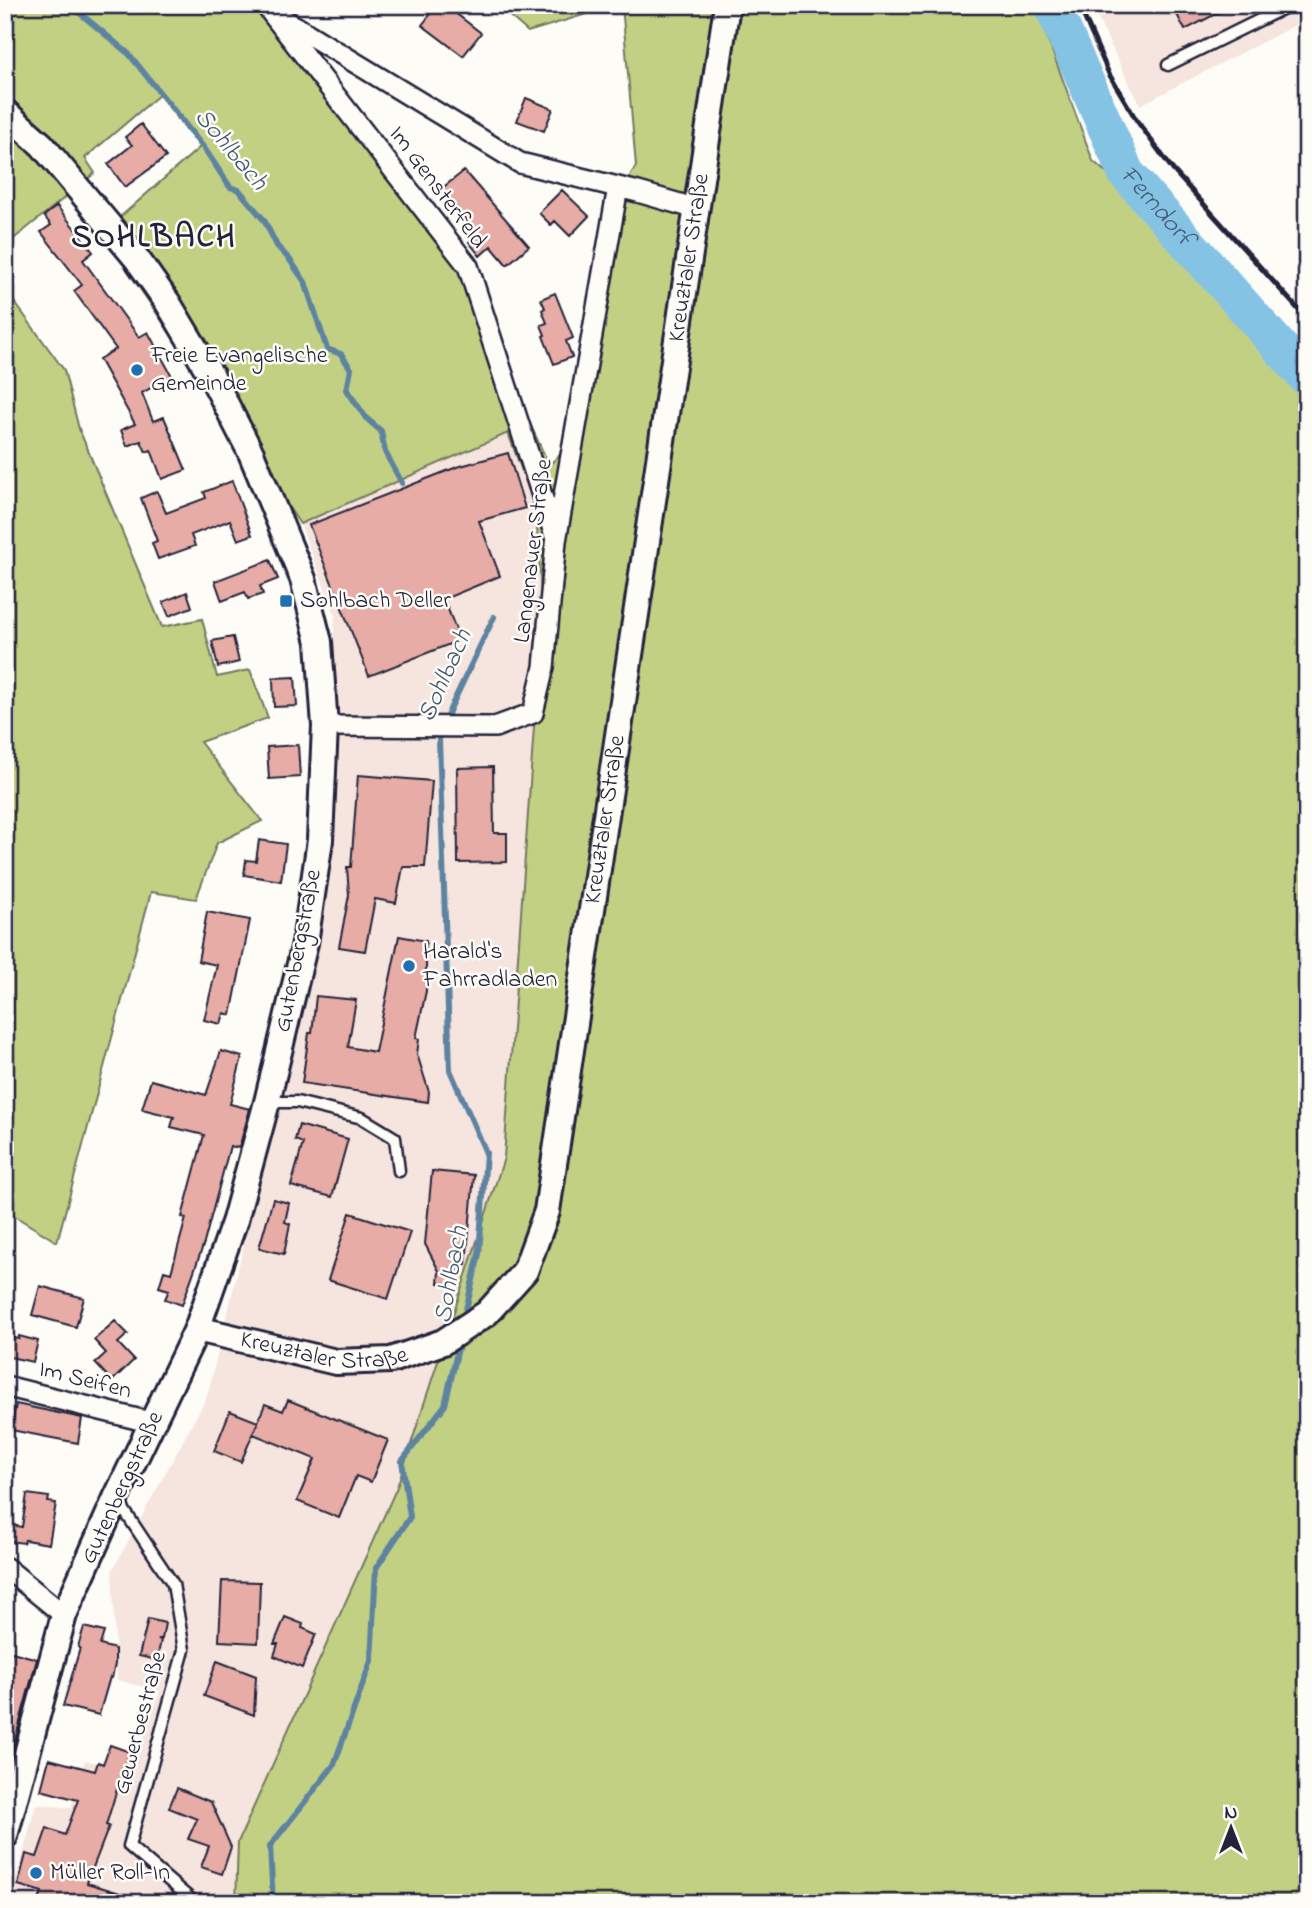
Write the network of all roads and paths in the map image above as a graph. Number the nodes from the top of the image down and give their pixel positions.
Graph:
1 (727, 5) edge
2 (1290, 5) edge
3 (265, 8) edge
4 (1168, 65) dead end
5 (5, 112) edge
6 (618, 187) junction
7 (697, 209) junction
8 (556, 541) junction
9 (325, 726) junction
10 (267, 1102) junction
11 (399, 1171) dead end
12 (197, 1329) junction
13 (5, 1386) edge
14 (153, 1423) junction
15 (116, 1497) junction
16 (5, 1567) edge
17 (64, 1615) junction
18 (5, 1836) edge
19 (195, 1903) edge

1 - 7 street, Kreuztaler Straße
2 - 4 lane
3 - 6 street, Im Gensterfeld
3 - 8 street, Im Gensterfeld
5 - 9 street, Gutenbergstraße
6 - 7 street, Im Gensterfeld
6 - 8 street, Langenauer Straße
7 - 12 street, Kreuztaler Straße
8 - 9 street, Langenauer Straße
9 - 10 street, Gutenbergstraße
10 - 11 lane
10 - 12 street, Gutenbergstraße
12 - 14 street, Gutenbergstraße
13 - 14 street, Im Seifen
14 - 15 street, Gutenbergstraße
15 - 17 street, Gutenbergstraße
15 - 19 lane, Gewerbestraße
16 - 17 street
17 - 18 street, Gutenbergstraße

